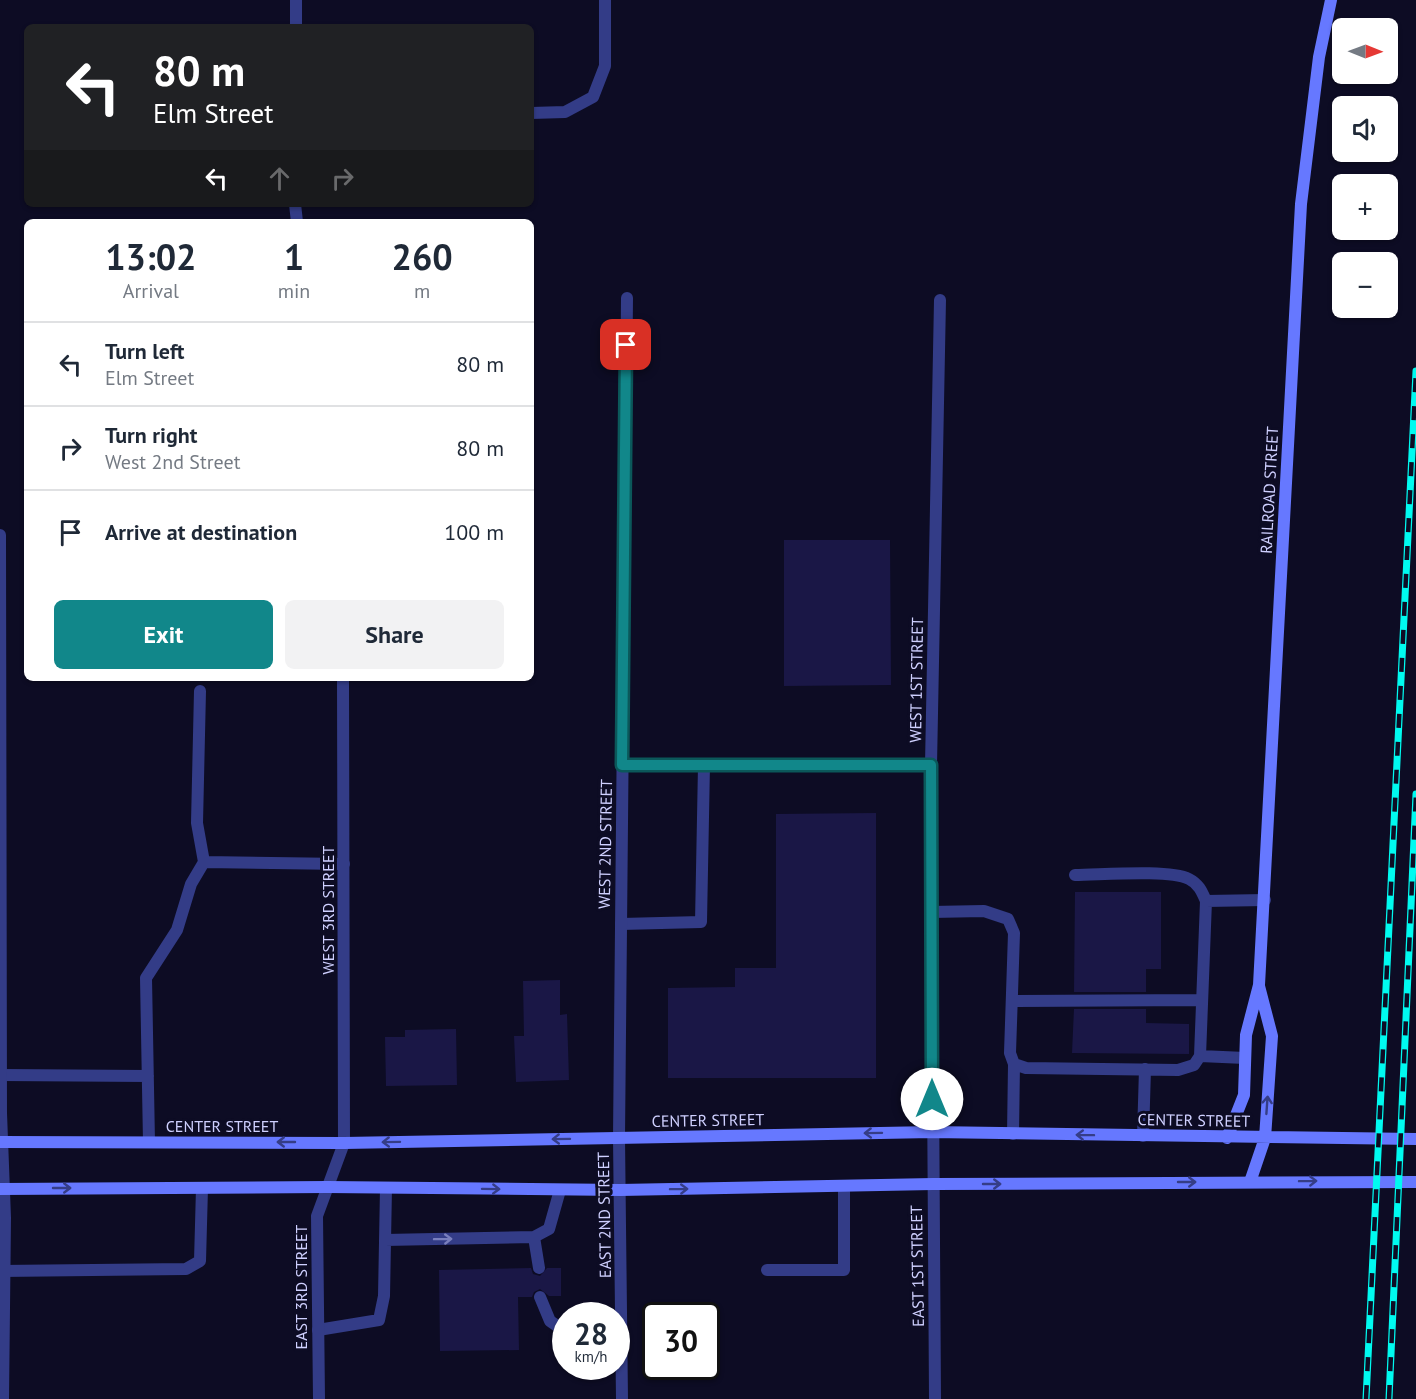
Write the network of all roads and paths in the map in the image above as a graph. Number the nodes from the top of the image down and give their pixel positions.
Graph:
1 (296, 0) edge
2 (605, 0) edge
3 (1331, 0) edge
4 (296, 24) edge
5 (534, 112) edge
6 (627, 298) dead end
7 (940, 300) dead end
8 (0, 535) edge
9 (343, 681) edge
10 (200, 691) dead end
11 (622, 765) junction
12 (704, 765) junction
13 (931, 765) junction
14 (204, 862) junction
15 (344, 864) junction
16 (1075, 875) dead end
17 (1265, 900) junction
18 (1206, 901) junction
19 (931, 912) junction
20 (621, 924) junction
21 (1259, 985) junction
22 (1202, 1000) junction
23 (1012, 1001) junction
24 (1200, 1056) junction
25 (1245, 1058) junction
26 (1014, 1064) junction
27 (1145, 1069) junction
28 (1, 1075) edge
29 (148, 1076) junction
30 (932, 1132) junction
31 (1013, 1134) junction
32 (1143, 1136) junction
33 (619, 1138) junction
34 (1227, 1138) junction
35 (1264, 1138) junction
36 (1416, 1139) edge
37 (1, 1142) edge
38 (149, 1142) junction
39 (344, 1143) junction
40 (1250, 1182) junction
41 (1416, 1182) edge
42 (933, 1184) junction
43 (844, 1186) junction
44 (327, 1187) junction
45 (202, 1188) junction
46 (386, 1188) junction
47 (2, 1189) edge
48 (560, 1190) junction
49 (620, 1190) junction
50 (534, 1237) junction
51 (385, 1240) junction
52 (539, 1268) dead end
53 (767, 1270) dead end
54 (2, 1271) edge
55 (540, 1297) dead end
56 (619, 1302) edge
57 (552, 1322) edge
58 (318, 1330) junction
59 (621, 1380) edge
60 (3, 1399) edge
61 (319, 1399) edge
62 (622, 1399) edge
63 (935, 1399) edge

1 - 4 street
2 - 5 street
3 - 17 main road, RAILROAD STREET
6 - 11 street, WEST 2ND STREET
7 - 13 street, WEST 1ST STREET
8 - 28 street
9 - 15 street, WEST 3RD STREET
10 - 14 street
11 - 12 street
11 - 20 street, WEST 2ND STREET
12 - 13 street
12 - 20 street
13 - 19 street, WEST 1ST STREET
14 - 15 street
14 - 29 street
15 - 39 street, WEST 3RD STREET
16 - 18 street
17 - 18 street
17 - 21 main road, RAILROAD STREET
18 - 22 street
19 - 23 street
19 - 30 street, WEST 1ST STREET
20 - 33 street, WEST 2ND STREET
21 - 25 main road, RAILROAD STREET
35 -> 21 main road, RAILROAD STREET
22 - 23 street
22 - 24 street
23 - 26 street
24 - 25 street
24 - 27 street
25 - 34 main road, RAILROAD STREET
26 - 27 street
26 - 31 street
27 - 32 street
28 - 29 street
28 - 37 street
29 - 38 street
30 - 31 main road, CENTER STREET
30 -> 33 main road, CENTER STREET
30 - 42 street, EAST 1ST STREET
32 -> 31 main road, CENTER STREET
32 - 34 main road, CENTER STREET
33 -> 39 main road, CENTER STREET
33 - 49 street, EAST 2ND STREET
34 - 35 main road, CENTER STREET
35 - 36 main road, CENTER STREET
35 - 40 main road, RAILROAD STREET
37 - 38 main road, CENTER STREET
37 - 47 street
39 -> 38 main road, CENTER STREET
39 - 44 street, EAST 3RD STREET
40 -> 41 main road
42 -> 40 main road
42 - 43 main road
42 - 63 street, EAST 1ST STREET
49 -> 43 main road
43 - 53 street
44 - 45 main road
44 - 46 main road
44 - 58 street, EAST 3RD STREET
47 -> 45 main road
45 - 54 street
46 -> 48 main road
46 - 51 street
47 - 54 street
48 - 49 main road
48 - 50 street
49 - 56 street, EAST 2ND STREET
51 -> 50 street
50 - 52 street
51 - 58 street
54 - 60 street
55 - 57 street
58 - 61 street, EAST 3RD STREET
59 - 62 street, EAST 2ND STREET

